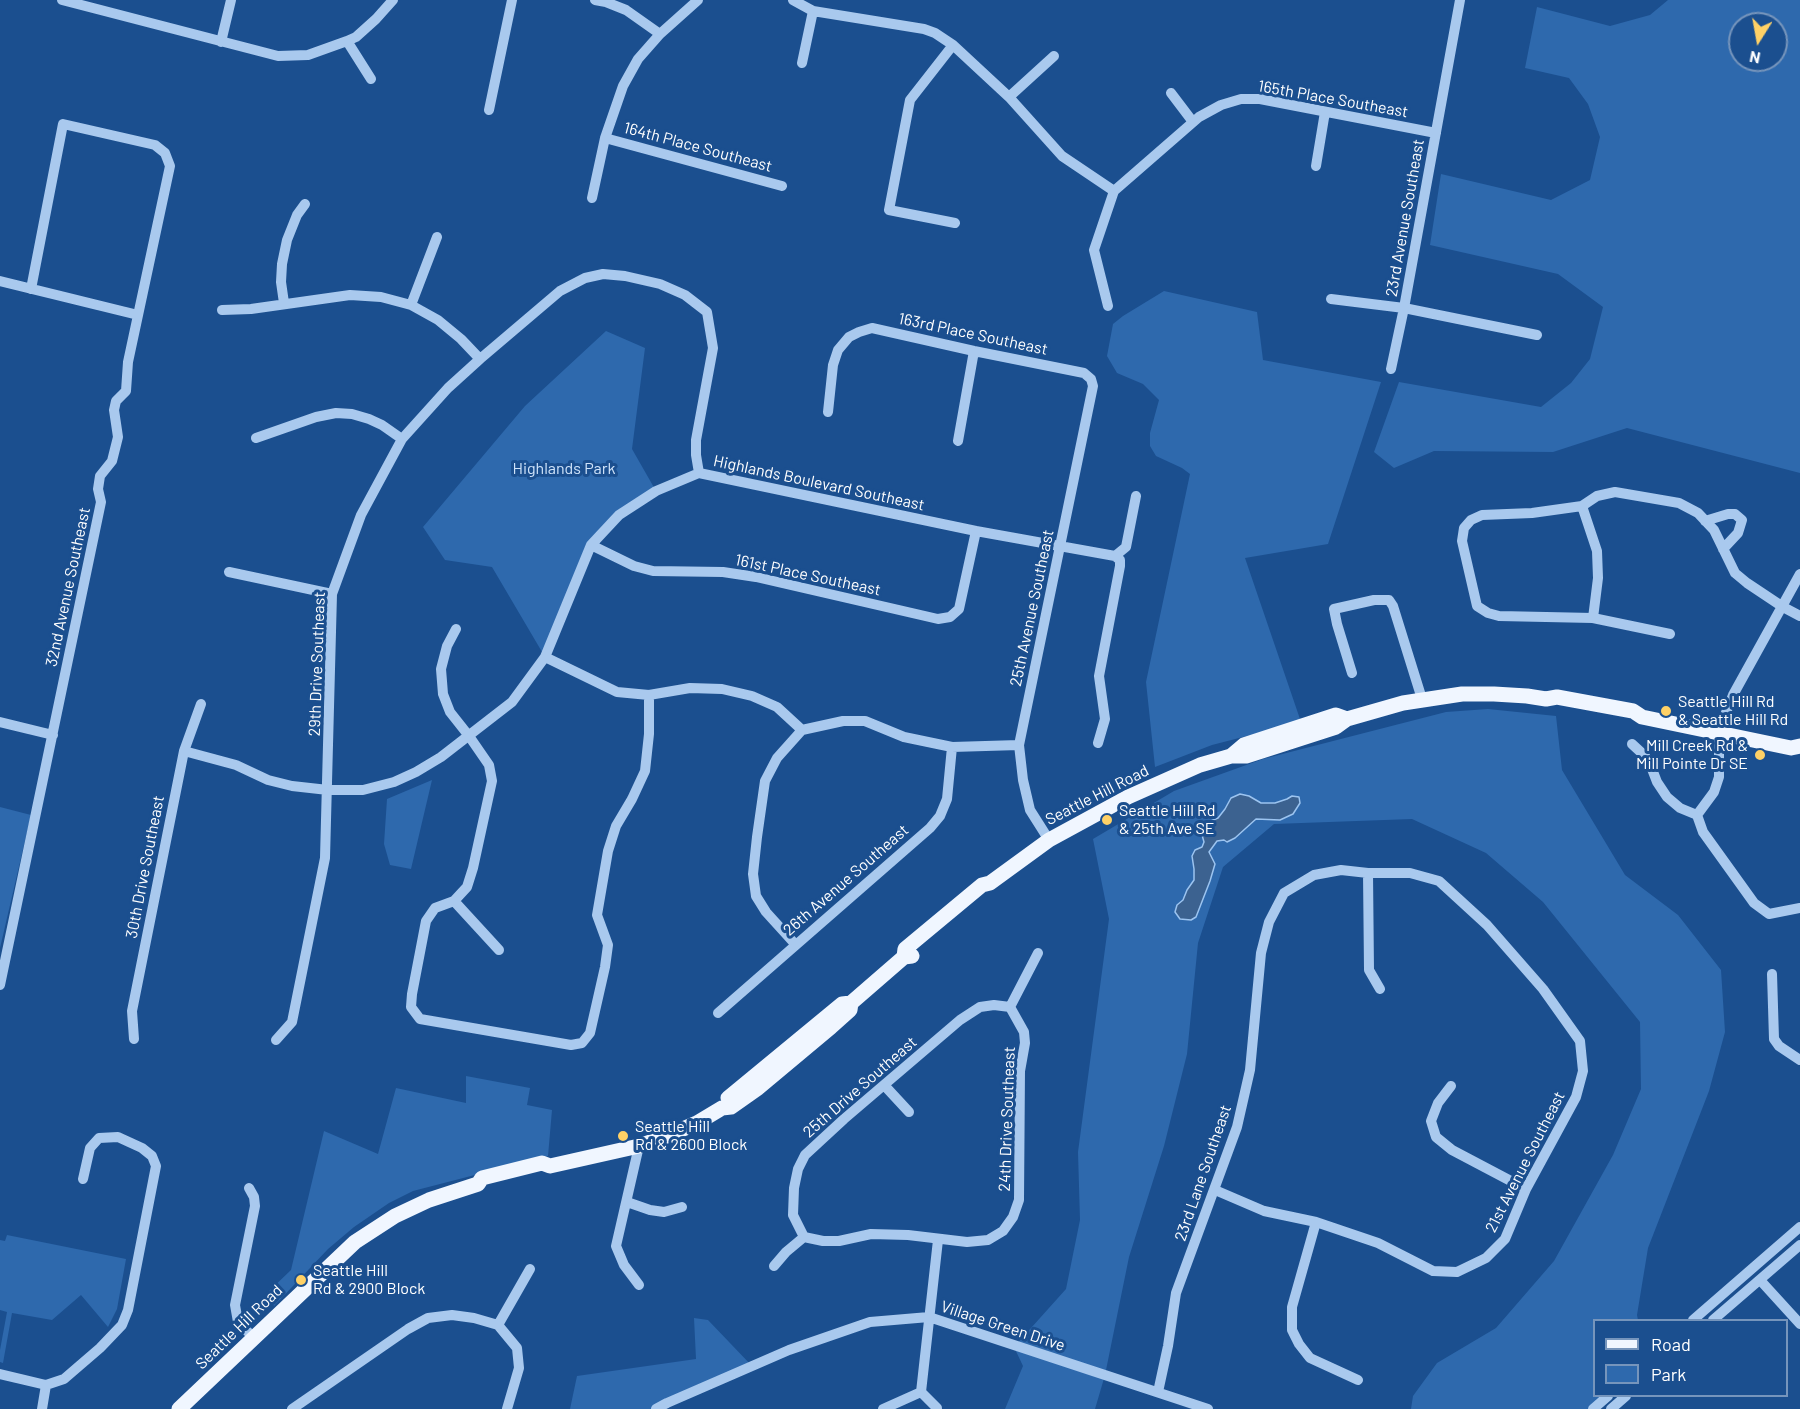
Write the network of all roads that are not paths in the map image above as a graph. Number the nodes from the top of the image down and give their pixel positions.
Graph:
1 (62, 0) edge
2 (231, 0) edge
3 (393, 0) edge
4 (512, 0) edge
5 (595, 0) edge
6 (698, 0) edge
7 (794, 0) edge
8 (1460, 0) edge
9 (813, 11) junction
10 (660, 34) junction
11 (347, 40) junction
12 (221, 42) junction
13 (953, 45) junction
14 (1054, 56) dead end
15 (802, 63) dead end
16 (371, 79) dead end
17 (1171, 93) dead end
18 (1009, 97) junction
19 (489, 110) dead end
20 (1325, 112) junction
21 (1193, 122) junction
22 (1436, 133) junction
23 (605, 138) junction
24 (1316, 166) dead end
25 (782, 186) dead end
26 (1114, 191) junction
27 (592, 198) dead end
28 (305, 204) dead end
29 (956, 223) dead end
30 (437, 237) dead end
31 (0, 281) edge
32 (31, 290) junction
33 (1331, 299) dead end
34 (284, 303) junction
35 (411, 305) junction
36 (1108, 306) dead end
37 (1404, 308) junction
38 (222, 310) dead end
39 (138, 315) junction
40 (1537, 335) dead end
41 (974, 351) junction
42 (480, 359) junction
43 (1391, 369) dead end
44 (1091, 379) joint
45 (828, 412) dead end
46 (256, 438) dead end
47 (402, 439) junction
48 (957, 441) dead end
49 (699, 473) junction
50 (1136, 496) dead end
51 (1582, 506) junction
52 (1706, 521) junction
53 (976, 531) junction
54 (591, 545) junction
55 (1060, 546) junction
56 (1723, 549) junction
57 (1117, 558) junction
58 (228, 573) dead end
59 (1800, 574) edge
60 (332, 594) junction
61 (1783, 607) junction
62 (1800, 616) edge
63 (1593, 618) junction
64 (456, 629) dead end
65 (1670, 634) dead end
66 (545, 657) junction
67 (1352, 673) dead end
68 (650, 695) junction
69 (1422, 699) junction
70 (201, 704) dead end
71 (0, 722) edge
72 (802, 730) junction
73 (1719, 734) junction
74 (53, 735) junction
75 (469, 736) junction
76 (1098, 743) dead end
77 (1632, 744) dead end
78 (1019, 745) junction
79 (952, 747) junction
80 (184, 750) junction
81 (1797, 750) edge
82 (328, 790) junction
83 (1697, 815) junction
84 (1049, 840) junction
85 (1368, 873) junction
86 (454, 901) junction
87 (1800, 908) edge
88 (795, 944) junction
89 (499, 950) dead end
90 (1038, 953) dead end
91 (1772, 974) dead end
92 (0, 985) edge
93 (1380, 989) dead end
94 (1010, 1007) junction
95 (718, 1012) dead end
96 (134, 1039) dead end
97 (276, 1040) dead end
98 (1800, 1060) edge
99 (884, 1085) junction
100 (1451, 1086) dead end
101 (909, 1112) dead end
102 (639, 1146) junction
103 (84, 1179) dead end
104 (249, 1188) dead end
105 (1526, 1189) junction
106 (1215, 1190) junction
107 (627, 1202) junction
108 (682, 1207) dead end
109 (1316, 1222) junction
110 (1800, 1227) edge
111 (804, 1237) junction
112 (938, 1240) junction
113 (1800, 1245) edge
114 (774, 1266) dead end
115 (530, 1269) dead end
116 (1760, 1280) junction
117 (639, 1285) dead end
118 (929, 1317) junction
119 (1694, 1319) edge
120 (1714, 1319) edge
121 (1800, 1324) edge
122 (498, 1325) junction
123 (254, 1338) junction
124 (0, 1374) edge
125 (1358, 1380) dead end
126 (46, 1386) junction
127 (921, 1392) junction
128 (1158, 1392) junction
129 (1606, 1397) edge
130 (1624, 1397) edge
131 (937, 1408) edge
132 (42, 1409) edge
133 (179, 1409) edge
134 (292, 1409) edge
135 (507, 1409) edge
136 (656, 1409) edge
137 (884, 1409) edge
138 (1208, 1409) edge
139 (1593, 1409) edge
140 (1611, 1409) edge

1 - 12 street
2 - 12 street
3 - 11 street
4 - 19 street
5 - 10 street
6 - 10 street
7 - 9 street
8 - 22 street, 23rd Avenue Southeast
9 - 13 street
9 - 15 street
10 - 23 street
11 - 12 street
11 - 16 street
13 - 18 street
13 - 29 street
14 - 18 street
17 - 21 street
18 - 26 street
20 - 21 street, 165th Place Southeast
20 - 22 street, 165th Place Southeast
20 - 24 street
21 - 26 street, 165th Place Southeast
22 - 37 street, 23rd Avenue Southeast
23 - 25 street, 164th Place Southeast
23 - 27 street
26 - 36 street
28 - 34 street
30 - 35 street
31 - 32 street
32 - 39 street
32 - 39 street, 32nd Avenue Southeast
33 - 37 street
34 - 35 street
34 - 38 street
35 - 42 street
37 - 40 street
37 - 43 street, 23rd Avenue Southeast
39 - 74 street, 32nd Avenue Southeast
41 - 44 street, 163rd Place Southeast
41 - 45 street, 163rd Place Southeast
41 - 48 street
42 - 47 street, 29th Drive Southeast
42 - 49 street, 29th Drive Southeast
44 - 55 street, 25th Avenue Southeast
46 - 47 street
47 - 60 street, 29th Drive Southeast
49 - 53 street, Highlands Boulevard Southeast
49 - 54 street, Highlands Boulevard Southeast
50 - 57 street
51 - 52 street
51 - 63 street
51 - 63 street
52 - 56 street
52 - 56 street
53 - 54 street, 161st Place Southeast
53 - 55 street, Highlands Boulevard Southeast
54 - 66 street, Highlands Boulevard Southeast
55 - 57 street, Highlands Boulevard Southeast
55 - 78 street, 25th Avenue Southeast
56 - 61 street
57 - 76 street
58 - 60 street
59 - 61 street
60 - 82 street, 29th Drive Southeast
61 - 62 street
61 - 73 street
63 - 65 street
64 - 75 street
66 - 68 street
66 - 75 street, Highlands Boulevard Southeast
67 - 69 street
68 - 72 street
68 - 86 street
69 - 73 main road, Seattle Hill Road
69 - 84 main road, Seattle Hill Road
70 - 80 street, 30th Drive Southeast
71 - 74 street
72 - 79 street
72 - 88 street
73 - 81 main road, Seattle Hill Road
73 - 83 street
74 - 92 street, 32nd Avenue Southeast
75 - 82 street, Highlands Boulevard Southeast
75 - 86 street
77 - 83 street
78 - 79 street
78 - 84 street, 25th Avenue Southeast
79 - 88 street, 26th Avenue Southeast
80 - 82 street, Highlands Boulevard Southeast
80 - 96 street, 30th Drive Southeast
82 - 97 street, 29th Drive Southeast
83 - 87 street
84 - 102 main road, Seattle Hill Road
85 - 93 street
85 - 105 street, 21st Avenue Southeast
85 - 106 street, 23rd Lane Southeast
86 - 89 street
88 - 95 street, 26th Avenue Southeast
90 - 94 street
91 - 98 street
94 - 99 street, 25th Drive Southeast
94 - 112 street, 24th Drive Southeast
99 - 101 street
99 - 111 street, 25th Drive Southeast
100 - 105 street
102 - 107 street
102 - 123 main road, Seattle Hill Road
103 - 126 street
104 - 123 street
105 - 109 street, 21st Avenue Southeast
106 - 109 street
106 - 128 street, 23rd Lane Southeast
107 - 108 street
107 - 117 street
109 - 125 street
110 - 119 street
111 - 112 street
111 - 114 street
112 - 118 street
113 - 116 street
115 - 122 street
116 - 120 street
116 - 121 street
118 - 127 street
118 - 128 street, Village Green Drive
118 - 136 street, Village Green Drive
122 - 134 street
122 - 135 street
123 - 133 main road, Seattle Hill Road
124 - 126 street
126 - 132 street
127 - 131 street
127 - 137 street
128 - 138 street, Village Green Drive
129 - 139 street
130 - 140 street

